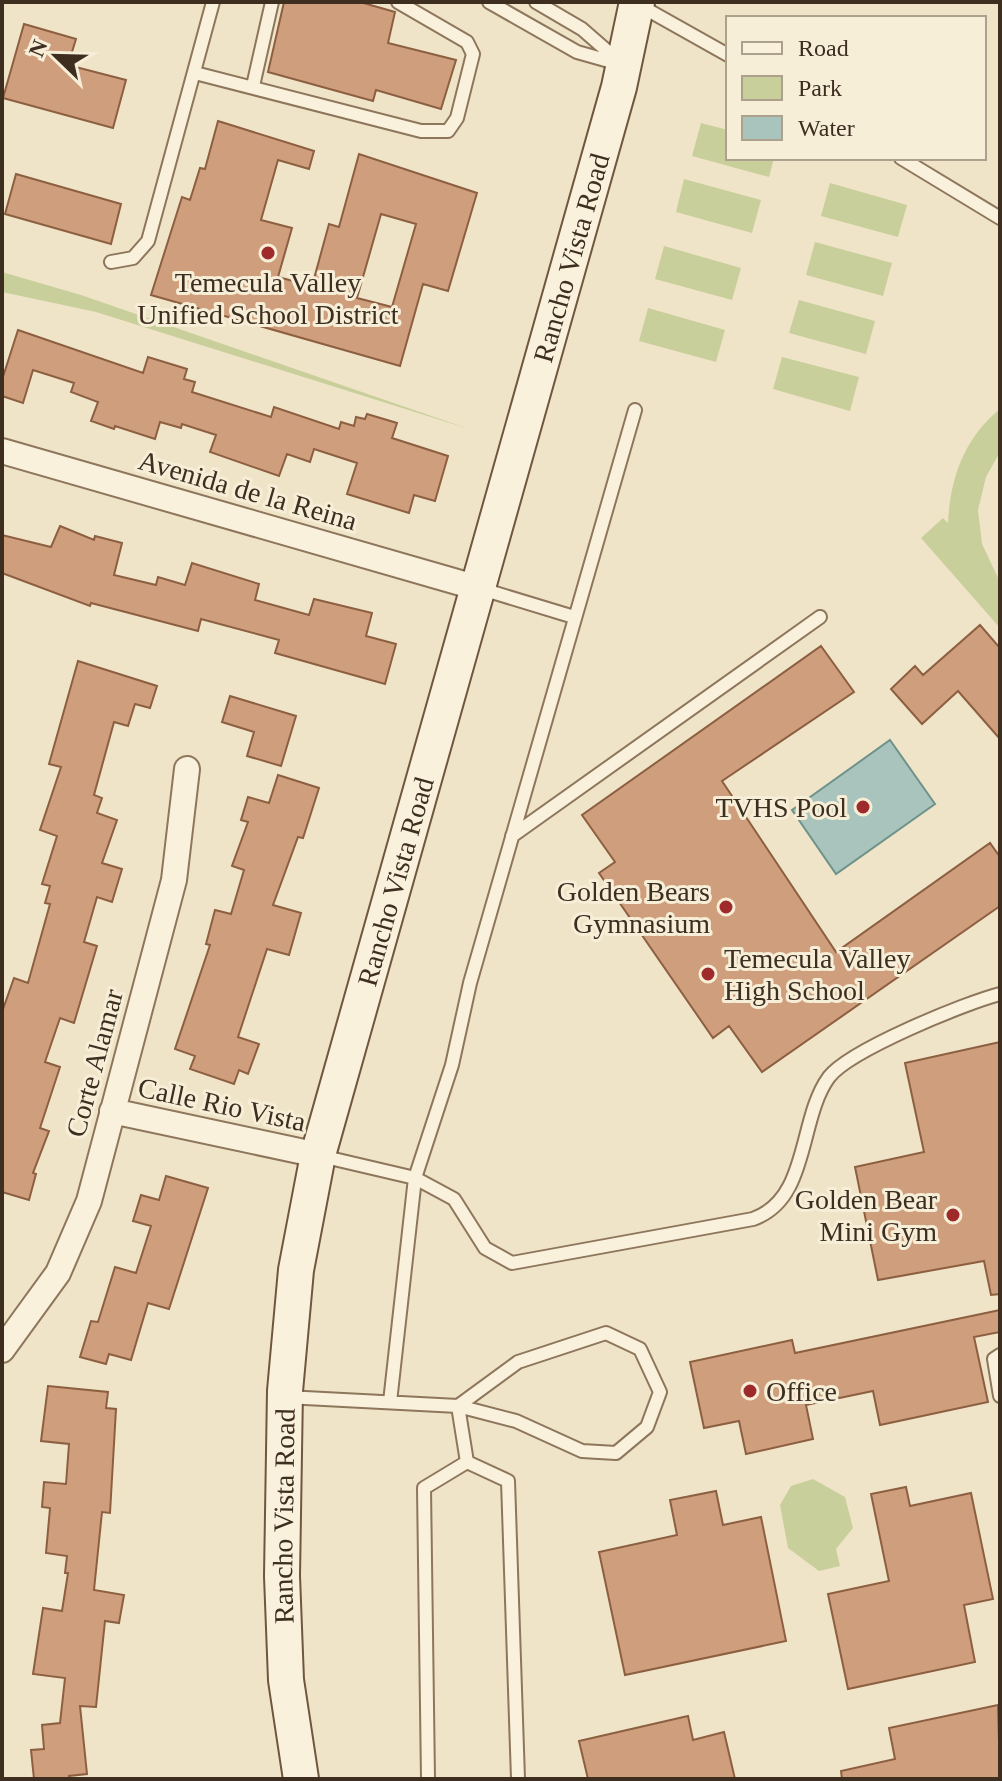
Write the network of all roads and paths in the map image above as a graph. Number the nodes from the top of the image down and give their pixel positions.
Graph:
1 (213, 2) edge
2 (272, 2) edge
3 (398, 2) edge
4 (489, 2) edge
5 (536, 2) edge
6 (637, 2) edge
7 (726, 54) edge
8 (623, 65) junction
9 (195, 73) junction
10 (253, 86) junction
11 (904, 160) edge
12 (1000, 218) edge
13 (111, 262) dead end
14 (635, 410) dead end
15 (2, 451) edge
16 (478, 588) junction
17 (574, 617) junction
18 (820, 617) dead end
19 (187, 769) dead end
20 (512, 836) junction
21 (1000, 994) edge
22 (112, 1111) junction
23 (318, 1155) junction
24 (415, 1178) junction
25 (2, 1350) edge
26 (1000, 1355) edge
27 (1000, 1396) edge
28 (285, 1397) junction
29 (390, 1402) junction
30 (458, 1406) junction
31 (467, 1462) junction
32 (301, 1779) edge
33 (428, 1779) edge
34 (518, 1779) edge

1 - 9 lane
2 - 10 lane
3 - 10 lane
4 - 8 lane
5 - 8 lane
6 - 7 lane
6 - 8 main road, Rancho Vista Road
8 - 16 main road, Rancho Vista Road
9 - 10 lane
9 - 13 lane
11 - 12 lane
14 - 17 lane
15 - 16 street, Avenida de la Reina
16 - 17 lane
16 - 23 main road, Rancho Vista Road
17 - 20 lane
18 - 20 lane
19 - 22 street, Corte Alamar
20 - 24 lane
21 - 24 lane
22 - 23 street, Calle Rio Vista
22 - 25 street, Corte Alamar
23 - 24 lane
23 - 28 main road, Rancho Vista Road
24 - 29 lane
26 - 27 lane
28 - 29 lane
28 - 32 main road, Rancho Vista Road
29 - 30 lane
30 - 30 lane
30 - 31 lane
31 - 33 lane
31 - 34 lane

